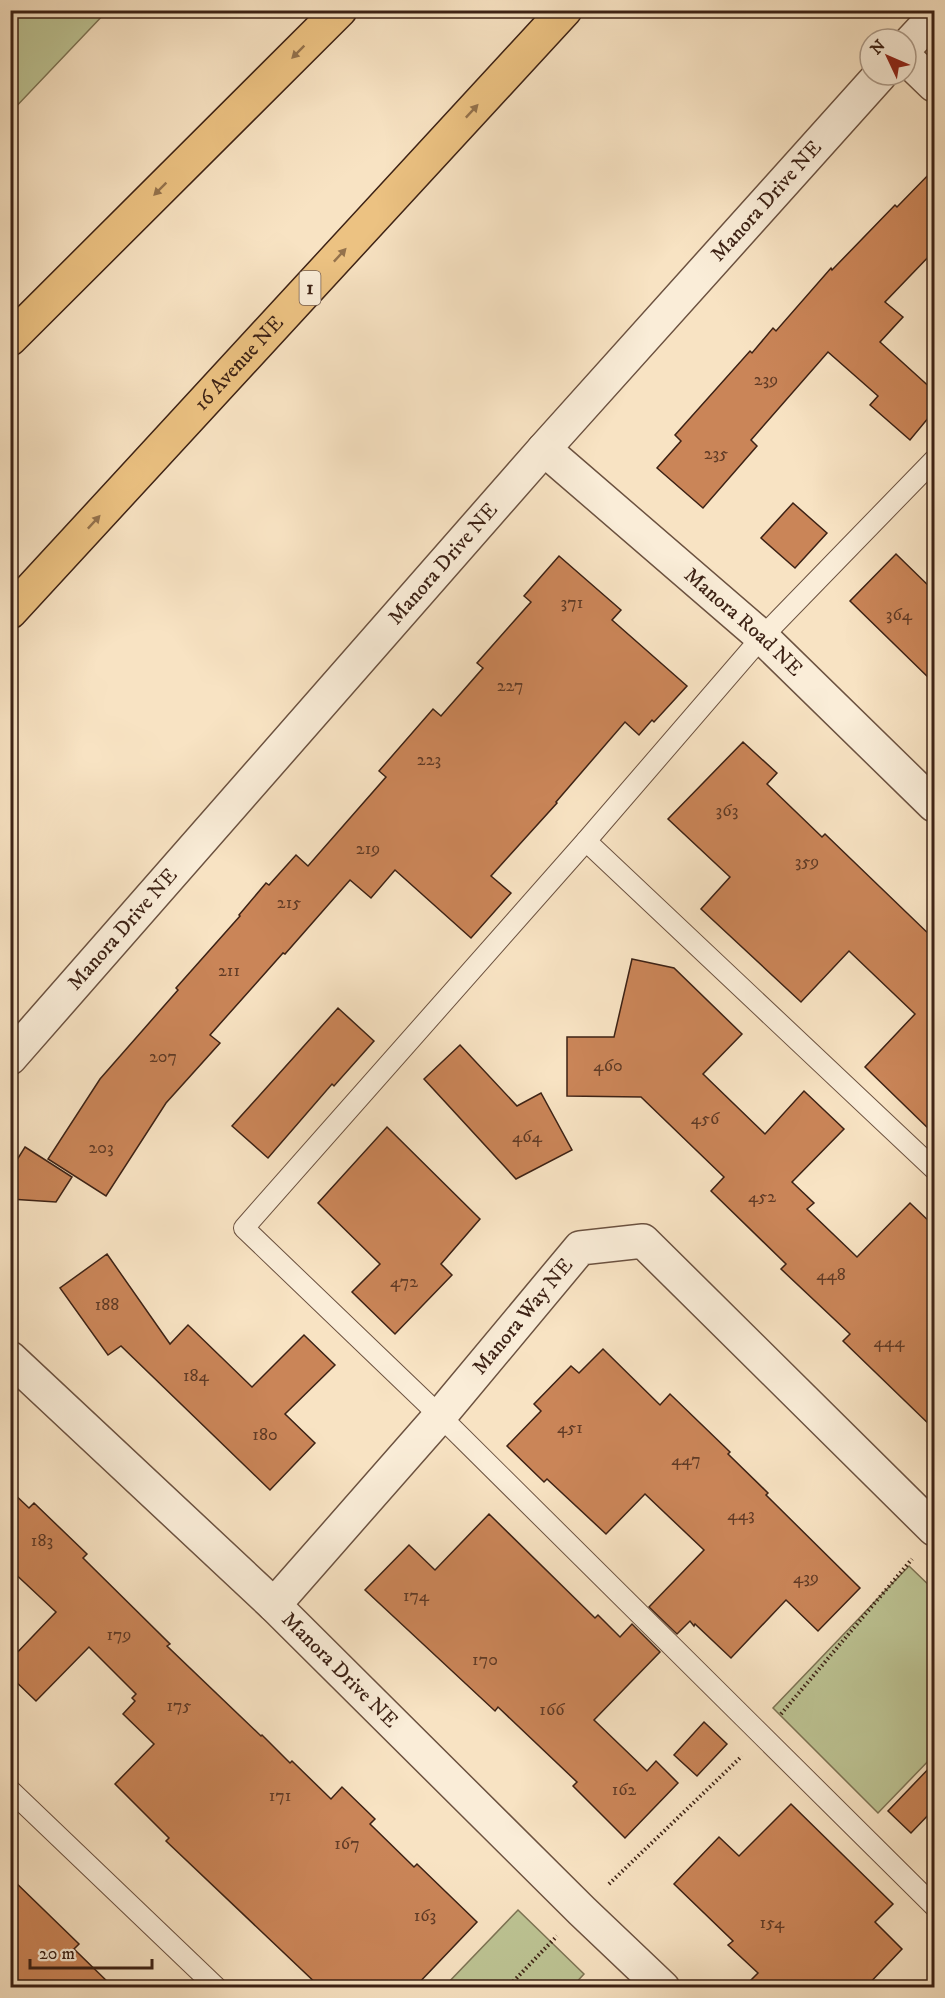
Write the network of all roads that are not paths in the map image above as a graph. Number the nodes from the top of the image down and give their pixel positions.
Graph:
1 (340, 10) edge
2 (565, 10) edge
3 (934, 17) edge
4 (918, 34) edge
5 (918, 70) edge
6 (934, 85) edge
7 (869, 87) edge
8 (16, 330) edge
9 (544, 449) junction
10 (934, 460) edge
11 (55, 565) junction
12 (10, 612) edge
13 (10, 634) edge
14 (762, 637) junction
15 (934, 805) edge
16 (586, 841) junction
17 (10, 1058) edge
18 (934, 1170) edge
19 (10, 1358) edge
20 (440, 1416) junction
21 (926, 1541) edge
22 (273, 1605) junction
23 (10, 1790) edge
24 (934, 1906) edge
25 (217, 1988) edge
26 (663, 1988) edge

1 -> 8 highway
11 -> 2 highway, 16 Avenue NE / 1
3 - 4 street
5 - 6 street
7 - 9 street, Manora Drive NE
9 - 14 street, Manora Road NE
9 - 17 street, Manora Drive NE
10 - 14 lane
11 - 12 highway, 16 Avenue NE / 1
11 - 13 highway
14 - 15 street, Manora Road NE
14 - 16 lane
16 - 18 lane
16 - 20 lane
19 - 22 street, Manora Drive NE
20 - 21 street, Manora Way NE
20 - 22 street, Manora Way NE
20 - 24 lane
22 - 26 street, Manora Drive NE
23 - 25 lane

